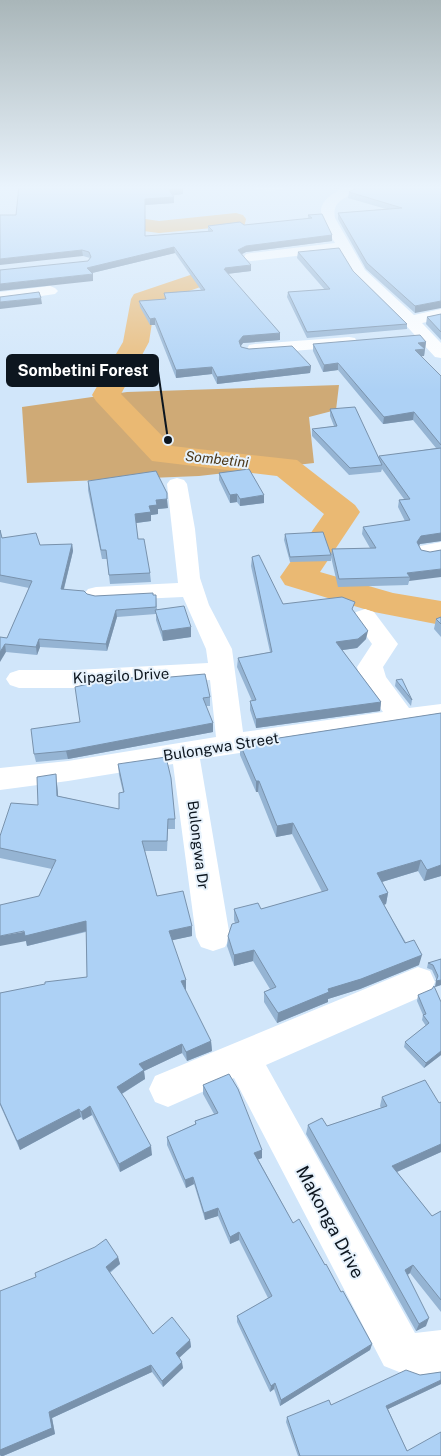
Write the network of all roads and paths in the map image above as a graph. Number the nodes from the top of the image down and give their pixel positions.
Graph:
1 (277, 254) edge
2 (348, 254) edge
3 (251, 257) dead end
4 (50, 291) dead end
5 (0, 296) edge
6 (441, 314) edge
7 (408, 329) junction
8 (368, 340) edge
9 (249, 349) edge
10 (441, 353) edge
11 (177, 484) dead end
12 (192, 590) junction
13 (96, 594) edge
14 (365, 617) dead end
15 (222, 671) junction
16 (19, 679) dead end
17 (441, 713) edge
18 (402, 719) junction
19 (231, 744) junction
20 (185, 752) junction
21 (0, 779) edge
22 (212, 937) dead end
23 (418, 982) dead end
24 (244, 1056) junction
25 (168, 1089) dead end
26 (441, 1354) edge

1 - 3 street
2 - 7 street
4 - 5 street
6 - 7 street
7 - 10 street
8 - 9 street
11 - 12 street
12 - 13 street
12 - 15 street
14 - 18 street
15 - 16 street, Kipagilo Drive
15 - 19 street
17 - 18 street, Bulongwa Street
18 - 19 street, Bulongwa Street
19 - 20 street, Bulongwa Street
20 - 21 street, Bulongwa Street
20 - 22 street, Bulongwa Dr
23 - 24 street
24 - 25 street
24 - 26 street, Makonga Drive

